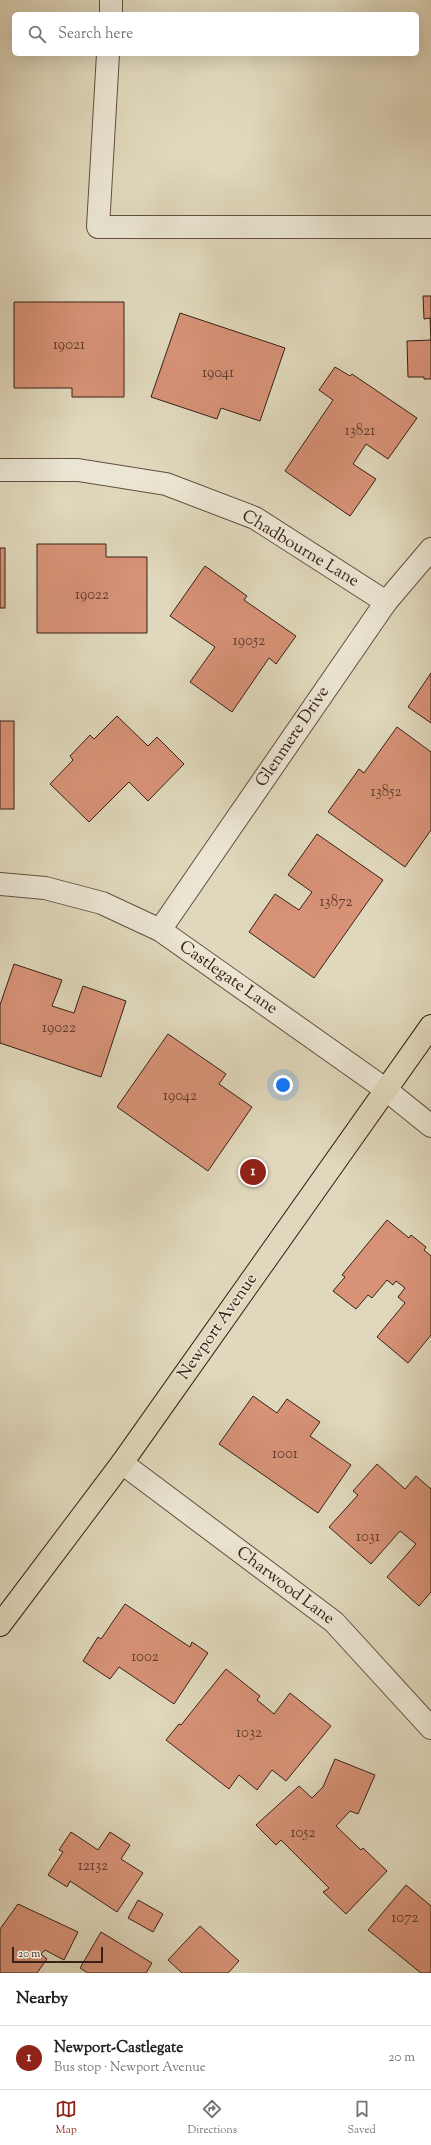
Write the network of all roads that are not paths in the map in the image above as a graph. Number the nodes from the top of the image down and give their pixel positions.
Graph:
1 (112, 0) edge
2 (111, 12) edge
3 (108, 56) edge
4 (431, 227) edge
5 (0, 470) edge
6 (431, 549) edge
7 (386, 602) junction
8 (0, 884) edge
9 (160, 930) junction
10 (431, 1026) edge
11 (385, 1089) junction
12 (431, 1126) edge
13 (122, 1463) junction
14 (0, 1625) edge
15 (431, 1728) edge

1 - 2 street
3 - 4 street
5 - 7 street, Chadbourne Lane
6 - 7 street, Glenmere Drive
7 - 9 street, Glenmere Drive
8 - 9 street, Castlegate Lane
9 - 11 street, Castlegate Lane
10 - 11 main road, Newport Avenue
11 - 12 street, Castlegate Lane
11 - 13 main road, Newport Avenue
13 - 14 main road, Newport Avenue
13 - 15 street, Charwood Lane

